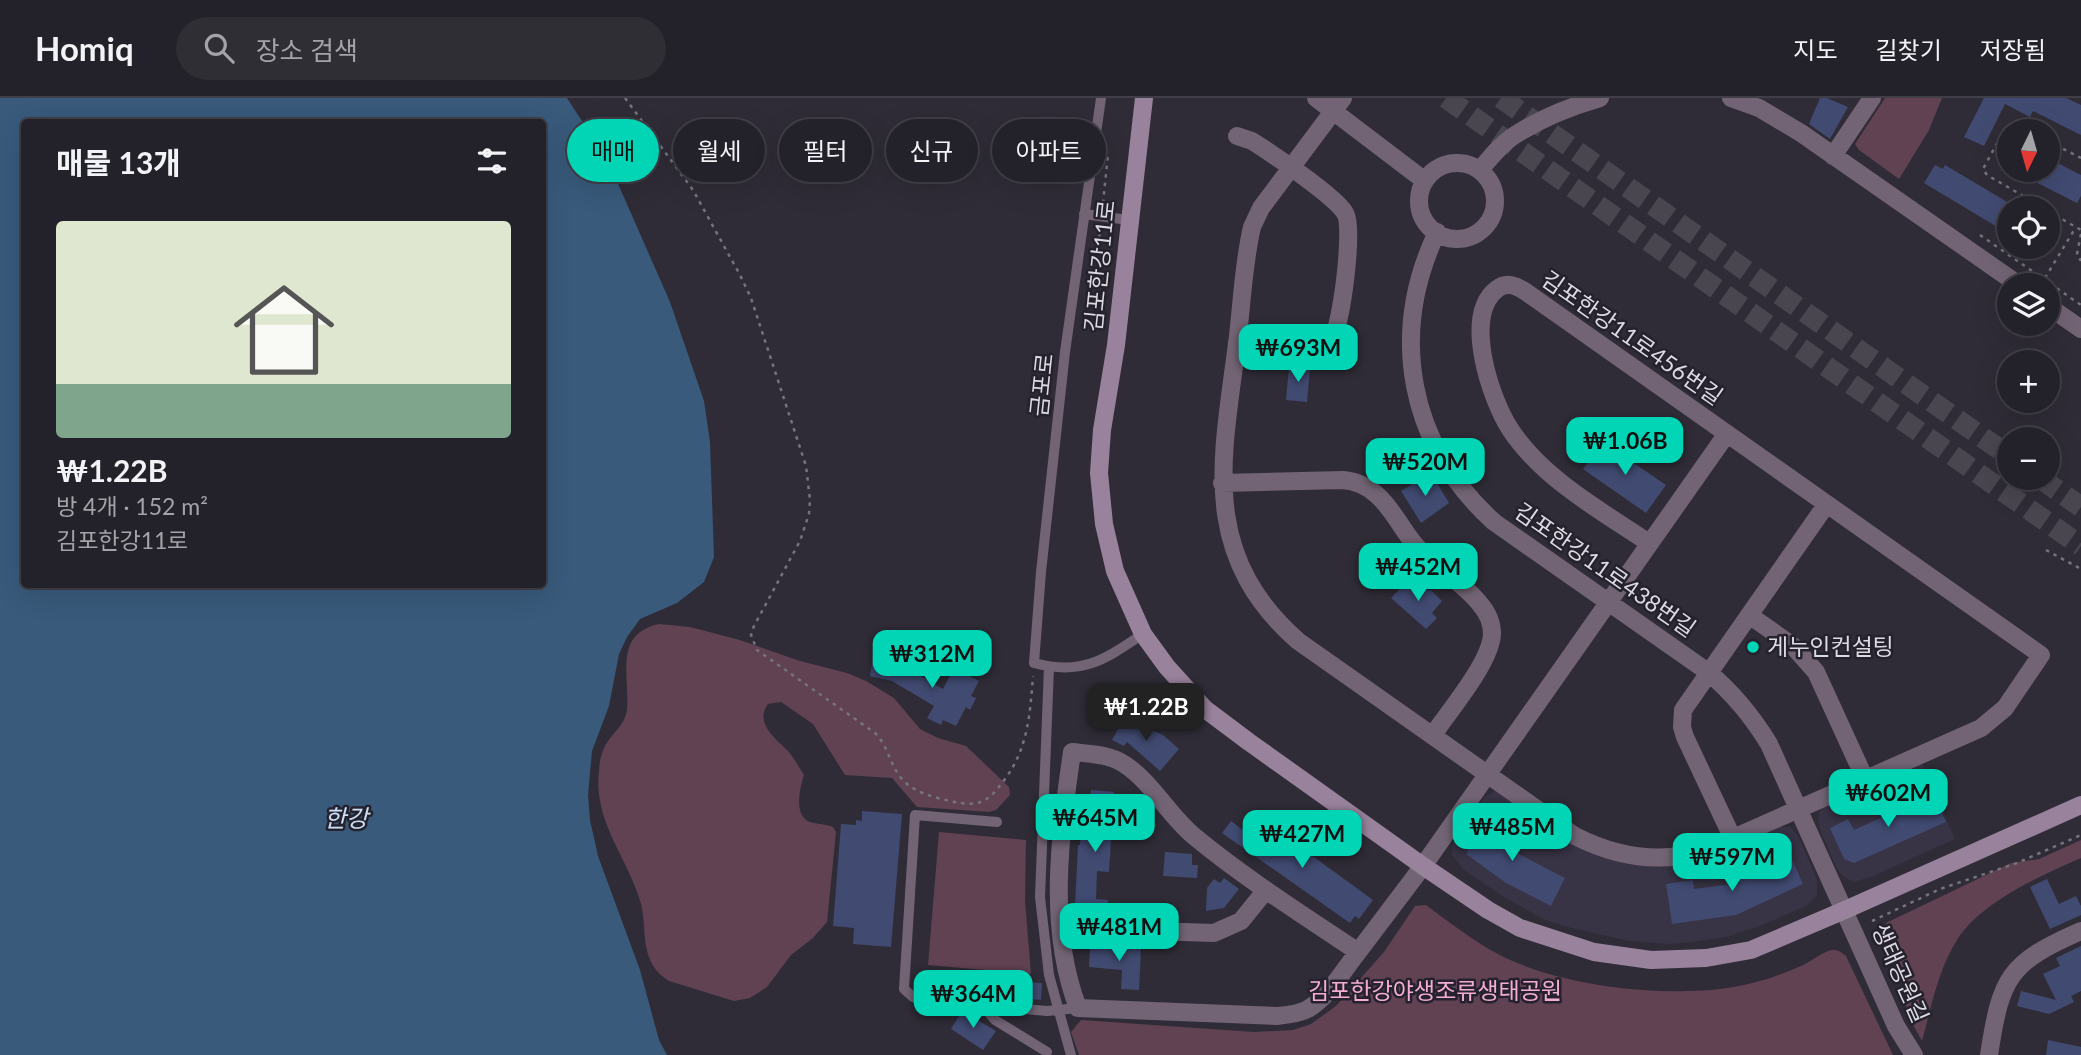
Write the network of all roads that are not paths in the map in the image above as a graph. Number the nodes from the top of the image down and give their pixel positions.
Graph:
1 (1101, 98) edge
2 (1134, 98) edge
3 (1144, 98) edge
4 (1316, 98) edge
5 (1600, 98) edge
6 (1731, 98) edge
7 (1872, 98) edge
8 (1338, 104) edge
9 (1237, 136) dead end
10 (1833, 156) junction
11 (1291, 169) junction
12 (1480, 170) junction
13 (1425, 181) junction
14 (1084, 214) junction
15 (1121, 219) junction
16 (1437, 233) junction
17 (2002, 273) edge
18 (2060, 314) edge
19 (2081, 329) edge
20 (1237, 342) junction
21 (1107, 396) junction
22 (1726, 435) junction
23 (1222, 483) junction
24 (1826, 505) junction
25 (1649, 543) junction
26 (1608, 603) junction
27 (1749, 615) junction
28 (1143, 634) junction
29 (1049, 667) junction
30 (1708, 672) junction
31 (1433, 735) junction
32 (1488, 776) junction
33 (1865, 779) junction
34 (2081, 805) edge
35 (1799, 810) junction
36 (997, 822) dead end
37 (1733, 839) junction
38 (1423, 866) junction
39 (1266, 890) junction
40 (1845, 910) junction
41 (1061, 928) junction
42 (2081, 931) edge
43 (1358, 952) junction
44 (988, 1006) junction
45 (1078, 1007) junction
46 (1058, 1011) junction
47 (1047, 1052) dead end
48 (1071, 1055) edge
49 (1914, 1055) edge
50 (1989, 1055) edge

1 - 14 lane, 금포로
2 - 15 main road, 김포한강11로
3 - 21 main road, 김포한강11로
4 - 8 street
5 - 12 street
6 - 10 street
7 - 10 street
8 - 11 street
8 - 13 street
9 - 11 street
10 - 17 street
11 - 20 street
11 - 20 street
12 - 13 street
12 - 16 street
13 - 16 street
14 - 15 lane
14 - 29 lane, 금포로
15 - 21 main road, 김포한강11로
16 - 26 street, 김포한강11로438번길
18 - 19 street
20 - 23 street
21 - 28 main road, 김포한강11로
22 - 24 street
22 - 25 street, 김포한강11로456번길
22 - 25 street, 김포한강11로456번길
23 - 31 street
23 - 31 street
24 - 27 street
24 - 33 street
25 - 26 street, 김포한강11로456번길
26 - 30 street, 김포한강11로438번길
26 - 32 street, 김포한강11로456번길
27 - 30 street
27 - 33 street
28 - 29 lane
28 - 38 main road, 김포한강11로
29 - 46 lane
30 - 35 street, 김포한강11로438번길
30 - 37 street
31 - 32 street
32 - 37 street
32 - 38 street, 김포한강11로456번길
33 - 35 street
34 - 40 main road, 김포한강11로
35 - 37 street
35 - 40 street, 김포한강11로438번길
36 - 44 lane
38 - 40 main road, 김포한강11로
38 - 43 street, 김포한강11로456번길
39 - 41 street
39 - 41 street
39 - 43 street
40 - 49 street, 생태공원길
41 - 45 street
42 - 50 street
43 - 45 street, 김포한강11로456번길
44 - 46 lane
44 - 47 lane
45 - 46 lane
46 - 48 lane

